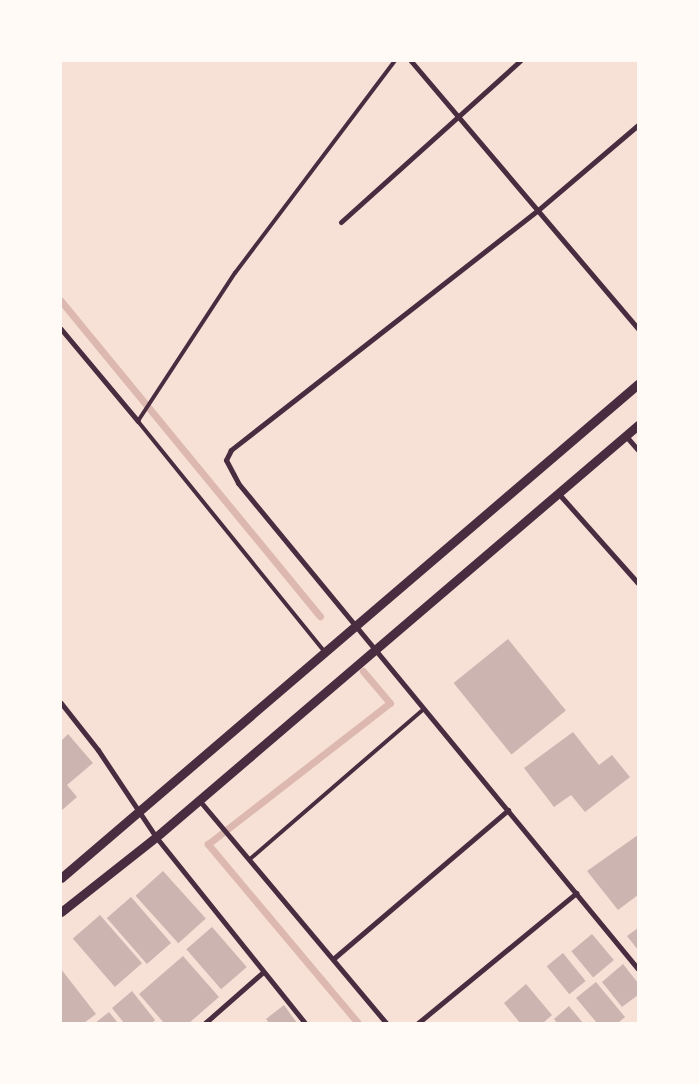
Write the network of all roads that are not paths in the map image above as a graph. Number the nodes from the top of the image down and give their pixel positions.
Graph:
1 (395, 61) edge
2 (411, 61) edge
3 (520, 61) edge
4 (458, 116) junction
5 (638, 125) edge
6 (538, 210) junction
7 (341, 222) dead end
8 (61, 328) edge
9 (638, 329) edge
10 (638, 384) edge
11 (139, 421) junction
12 (638, 425) edge
13 (625, 435) junction
14 (638, 450) edge
15 (558, 493) junction
16 (638, 583) edge
17 (356, 626) junction
18 (375, 649) junction
19 (326, 653) junction
20 (61, 703) edge
21 (424, 709) junction
22 (199, 800) junction
23 (508, 810) junction
24 (138, 813) junction
25 (156, 837) junction
26 (250, 860) junction
27 (61, 878) edge
28 (576, 893) junction
29 (61, 912) edge
30 (333, 959) junction
31 (638, 969) edge
32 (262, 973) junction
33 (205, 1023) edge
34 (305, 1023) edge
35 (386, 1023) edge
36 (418, 1023) edge

1 - 11 lane
2 - 4 street
3 - 4 street
4 - 6 street
4 - 7 street
5 - 6 street
6 - 9 street
6 - 17 street
8 - 11 street
10 - 17 street
11 - 19 lane
12 - 13 street
13 - 14 street
13 - 15 street
15 - 16 street
15 - 18 street
17 - 18 street
17 - 19 street
18 - 21 street
18 - 22 street
19 - 24 street
20 - 24 street
21 - 23 street
21 - 26 lane
22 - 25 street
22 - 26 street
23 - 28 street
23 - 30 street
24 - 25 street
24 - 27 street
25 - 29 street
25 - 32 street
26 - 30 street
28 - 31 street
28 - 36 street
30 - 35 street
32 - 33 street
32 - 34 street

